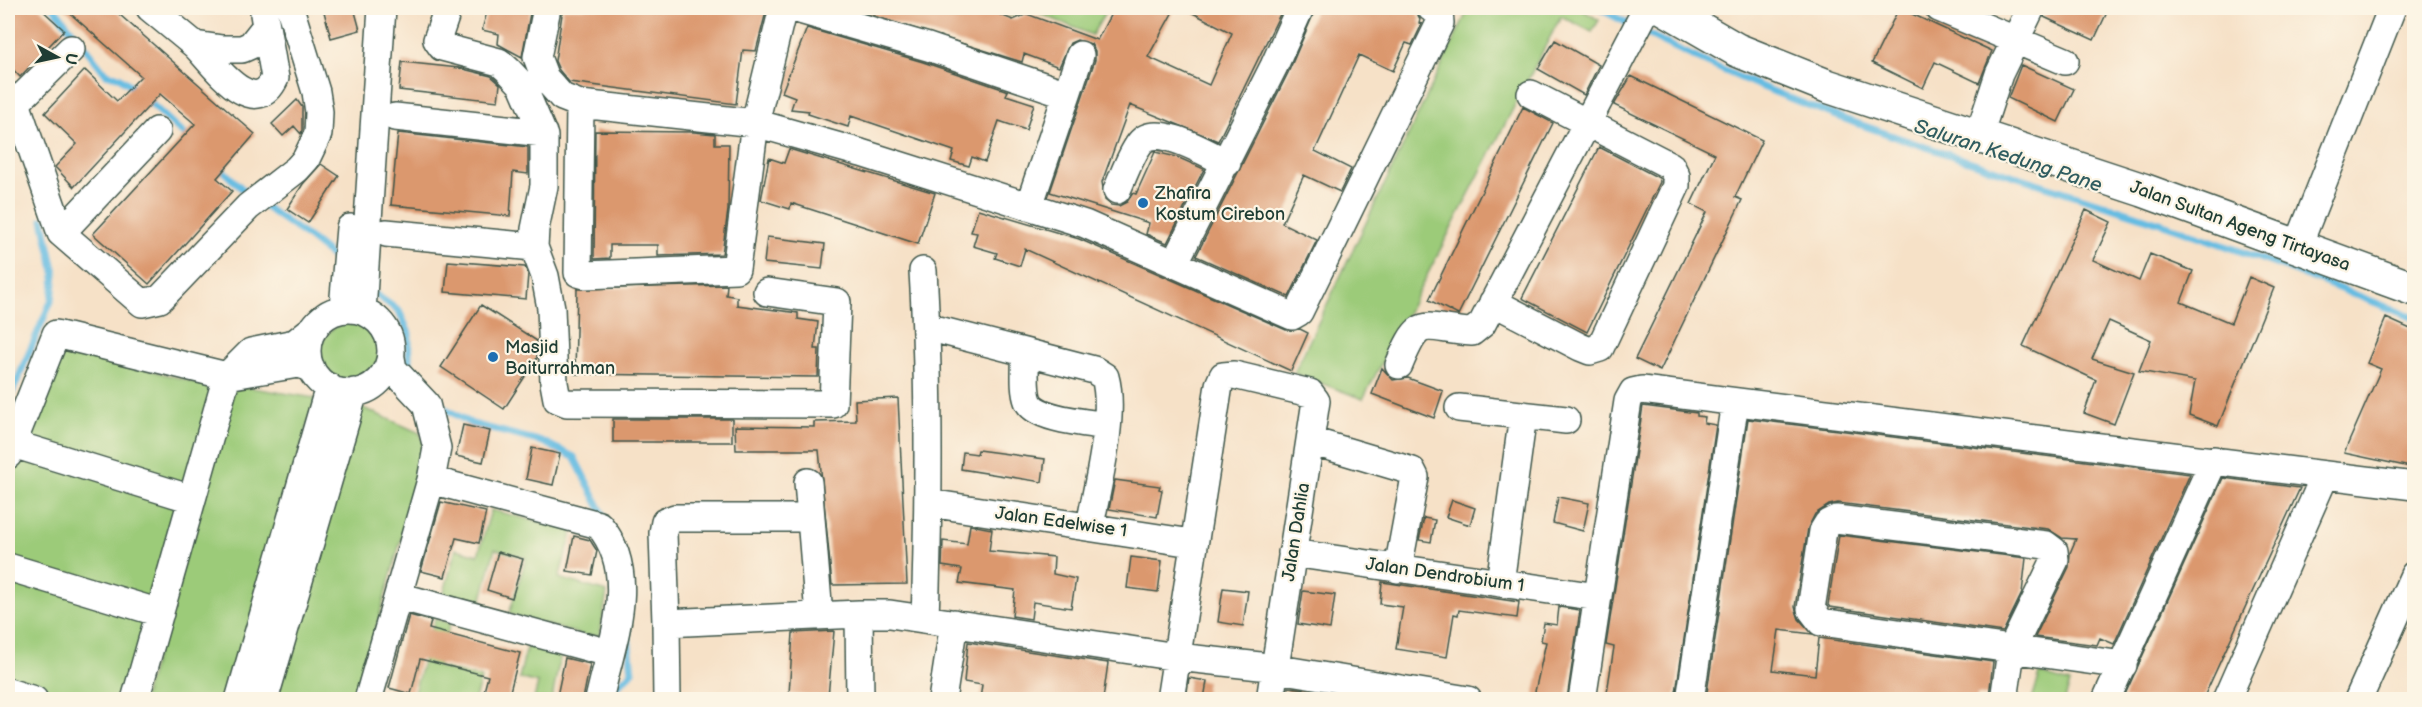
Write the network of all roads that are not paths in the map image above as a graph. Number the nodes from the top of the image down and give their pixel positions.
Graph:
1 (150, 8) edge
2 (290, 8) edge
3 (366, 8) edge
4 (382, 8) edge
5 (448, 8) edge
6 (547, 8) edge
7 (795, 8) edge
8 (1300, 8) edge
9 (1431, 8) edge
10 (1939, 8) edge
11 (2031, 8) edge
12 (2392, 8) edge
13 (1651, 10) edge
14 (264, 17) edge
15 (2015, 39) junction
16 (195, 45) junction
17 (71, 49) dead end
18 (1080, 55) dead end
19 (2065, 61) dead end
20 (1067, 94) junction
21 (1531, 94) dead end
22 (12, 99) edge
23 (580, 104) junction
24 (395, 117) dead end
25 (755, 123) junction
26 (1587, 123) junction
27 (157, 131) dead end
28 (543, 134) junction
29 (1979, 135) junction
30 (1227, 162) junction
31 (1117, 190) dead end
32 (1029, 206) junction
33 (61, 233) junction
34 (386, 233) dead end
35 (534, 247) junction
36 (2297, 248) junction
37 (1175, 262) junction
38 (923, 271) dead end
39 (355, 288) junction
40 (2415, 289) edge
41 (767, 292) dead end
42 (1493, 302) junction
43 (315, 327) junction
44 (927, 327) junction
45 (1025, 353) junction
46 (391, 358) junction
47 (1400, 365) dead end
48 (227, 376) junction
49 (339, 384) junction
50 (1735, 402) junction
51 (1459, 408) dead end
52 (1523, 415) junction
53 (429, 420) junction
54 (1566, 420) dead end
55 (1107, 426) junction
56 (1311, 441) junction
57 (10, 449) edge
58 (2214, 460) junction
59 (2325, 475) junction
60 (431, 480) junction
61 (808, 482) dead end
62 (2415, 486) edge
63 (192, 500) junction
64 (929, 503) junction
65 (811, 518) junction
66 (1090, 526) junction
67 (1192, 543) junction
68 (1292, 553) junction
69 (8, 567) edge
70 (1398, 569) junction
71 (2415, 575) edge
72 (1500, 583) junction
73 (398, 596) junction
74 (1598, 597) junction
75 (160, 613) junction
76 (859, 614) junction
77 (819, 615) junction
78 (925, 619) junction
79 (666, 623) junction
80 (954, 623) junction
81 (2011, 651) junction
82 (609, 653) junction
83 (1177, 657) junction
84 (2123, 665) junction
85 (1274, 669) junction
86 (8, 692) edge
87 (34, 699) edge
88 (135, 699) edge
89 (239, 699) edge
90 (264, 699) edge
91 (368, 699) edge
92 (599, 699) edge
93 (668, 699) edge
94 (860, 699) edge
95 (942, 699) edge
96 (1170, 699) edge
97 (1270, 699) edge
98 (1468, 699) edge
99 (1582, 699) edge
100 (1690, 699) edge
101 (2004, 699) edge
102 (2106, 699) edge
103 (2226, 699) edge
104 (2358, 699) edge

1 - 16 street
2 - 33 street
3 - 39 street
4 - 39 street
5 - 28 street
6 - 23 street
7 - 20 street
7 - 25 street
8 - 30 street
9 - 37 street
10 - 15 street
11 - 15 street
12 - 36 street
13 - 26 street
13 - 29 main road, Jalan Sultan Ageng Tirtayasa
14 - 16 street
14 - 16 street
15 - 19 street
15 - 29 street
17 - 22 street
18 - 20 street
20 - 32 street
21 - 26 street
22 - 33 street
23 - 25 street
23 - 25 street
24 - 28 street
25 - 32 street
26 - 42 street
26 - 42 street
27 - 33 street
28 - 35 street
29 - 36 main road, Jalan Sultan Ageng Tirtayasa
30 - 31 street
30 - 37 street
32 - 37 street
34 - 35 street
35 - 41 street
36 - 40 main road, Jalan Sultan Ageng Tirtayasa
38 - 44 street
39 - 43 street
39 - 46 street
42 - 47 street
43 - 48 street
43 - 49 street
44 - 45 street
44 - 64 street
45 - 55 street
45 - 55 street
46 - 49 street
46 - 53 street
48 - 49 street
48 - 57 street
48 - 63 street
49 - 53 street
49 - 89 street
49 - 90 street
50 - 58 street
50 - 74 street
50 - 100 street
51 - 52 street
52 - 54 street
52 - 72 street
53 - 60 street
55 - 66 street
56 - 67 street, Jalan Dahlia
56 - 68 street, Jalan Dahlia
56 - 70 street
57 - 63 street
58 - 59 street
58 - 84 street
59 - 62 street
59 - 103 street
60 - 73 street
60 - 82 street
61 - 65 street
63 - 75 street
64 - 66 street, Jalan Edelwise 1
64 - 78 street
65 - 77 street
65 - 79 street
66 - 67 street, Jalan Edelwise 1
67 - 83 street
68 - 70 street, Jalan Dendrobium 1
68 - 85 street, Jalan Dahlia
69 - 75 street
70 - 72 street, Jalan Dendrobium 1
71 - 104 street
72 - 74 street, Jalan Dendrobium 1
73 - 82 street
73 - 91 street
74 - 99 street
75 - 88 street
76 - 77 street
76 - 78 street
76 - 94 street
77 - 79 street
78 - 80 street
79 - 93 street
80 - 83 street
80 - 95 street
81 - 81 street
81 - 84 street
81 - 101 street
82 - 92 street
83 - 85 street
83 - 96 street
84 - 102 street
85 - 97 street, Jalan Dahlia
85 - 98 street
86 - 87 street

